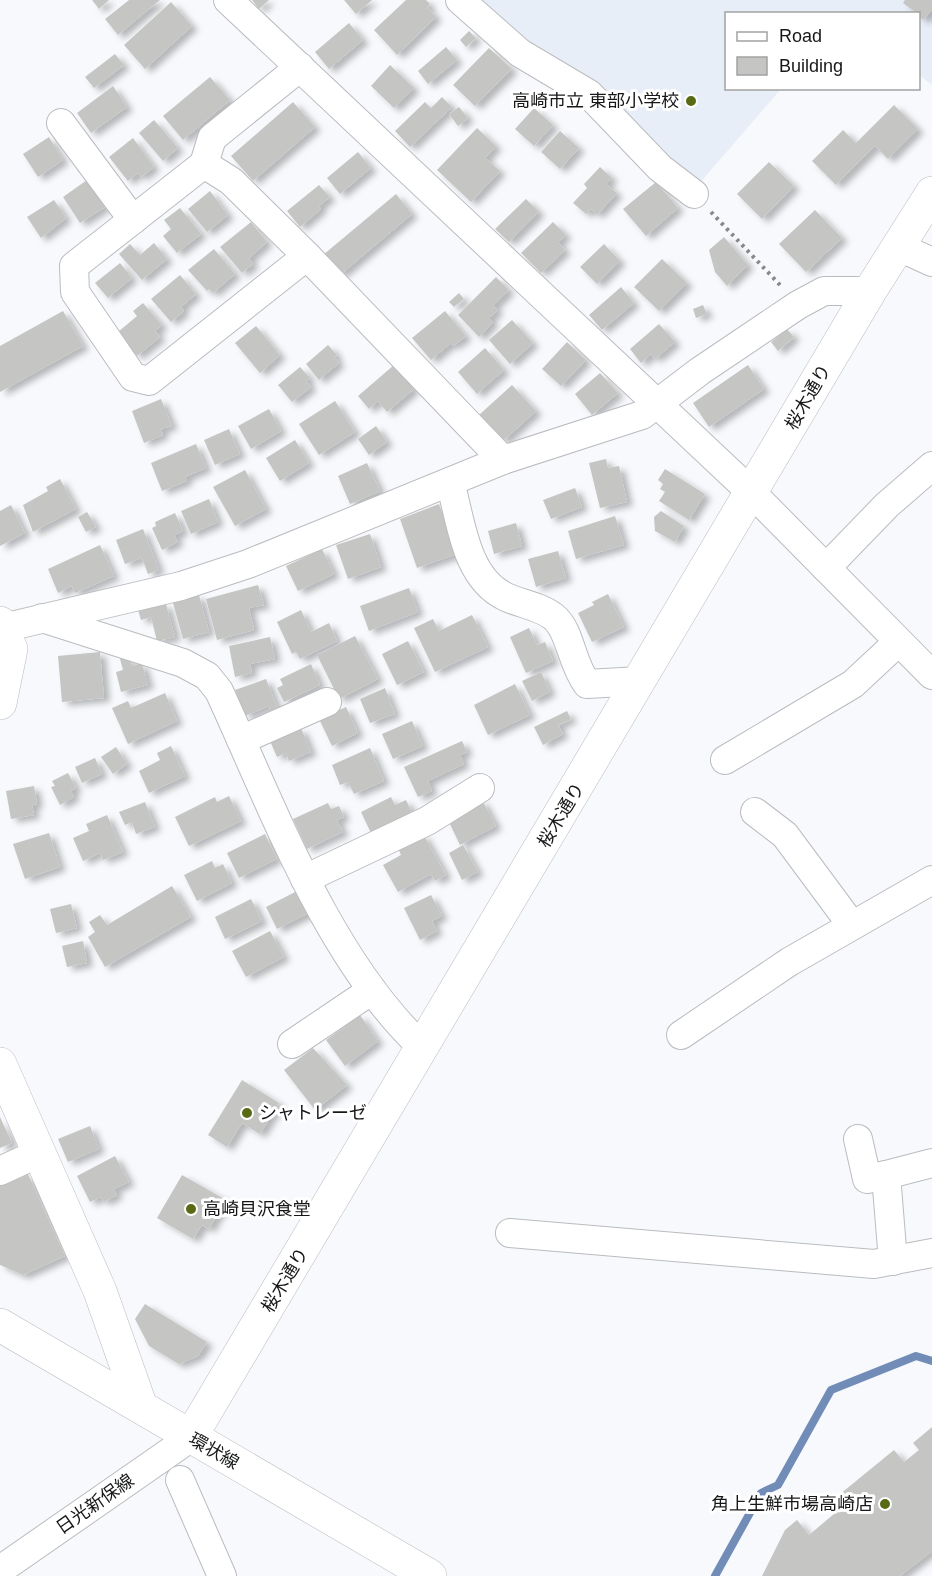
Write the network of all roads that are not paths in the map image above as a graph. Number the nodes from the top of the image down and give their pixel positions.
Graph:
1 (228, 0) edge
2 (459, 0) edge
3 (300, 67) junction
4 (62, 123) dead end
5 (204, 164) junction
6 (932, 193) edge
7 (694, 194) road end
8 (133, 220) junction
9 (897, 246) junction
10 (307, 256) junction
11 (932, 262) edge
12 (870, 291) junction
13 (658, 404) junction
14 (503, 460) junction
15 (932, 466) edge
16 (450, 482) junction
17 (752, 493) junction
18 (826, 568) junction
19 (42, 618) junction
20 (2, 626) edge
21 (898, 642) junction
22 (932, 675) edge
23 (640, 681) junction
24 (327, 702) dead end
25 (0, 703) edge
26 (241, 740) junction
27 (725, 760) dead end
28 (480, 788) dead end
29 (755, 812) dead end
30 (305, 879) junction
31 (932, 880) edge
32 (851, 924) junction
33 (372, 990) junction
34 (681, 1035) dead end
35 (292, 1044) dead end
36 (423, 1048) junction
37 (0, 1064) edge
38 (858, 1139) dead end
39 (39, 1153) junction
40 (932, 1163) edge
41 (0, 1171) edge
42 (886, 1175) junction
43 (510, 1233) dead end
44 (932, 1253) edge
45 (893, 1261) junction
46 (0, 1325) edge
47 (141, 1407) junction
48 (190, 1438) junction
49 (180, 1480) dead end
50 (0, 1570) edge
51 (222, 1576) edge
52 (430, 1576) edge

1 - 3 street
2 - 7 street
3 - 5 street
3 - 13 street
4 - 8 street
5 - 8 street
5 - 10 street
6 - 9 street, 桜木通り
8 - 10 street
9 - 11 street
9 - 12 street, 桜木通り
10 - 14 street
12 - 13 street
12 - 17 street, 桜木通り
13 - 14 street
13 - 17 street
14 - 16 street
15 - 18 street
16 - 19 street
16 - 23 street
17 - 18 street
17 - 23 street, 桜木通り
18 - 21 street
19 - 20 street
19 - 26 street
20 - 25 street
21 - 22 street
21 - 27 street
23 - 36 street, 桜木通り
24 - 26 street
26 - 30 street
28 - 30 street
29 - 32 street
30 - 33 street
31 - 32 street
32 - 34 street
33 - 35 street
33 - 36 street
36 - 48 street, 桜木通り
37 - 39 street
38 - 42 street
39 - 41 street
39 - 47 street
40 - 42 street
42 - 45 street
43 - 45 street
44 - 45 street
46 - 47 street, 環状線
47 - 48 street, 環状線
48 - 50 street, 日光新保線
48 - 52 street, 環状線
49 - 51 street

